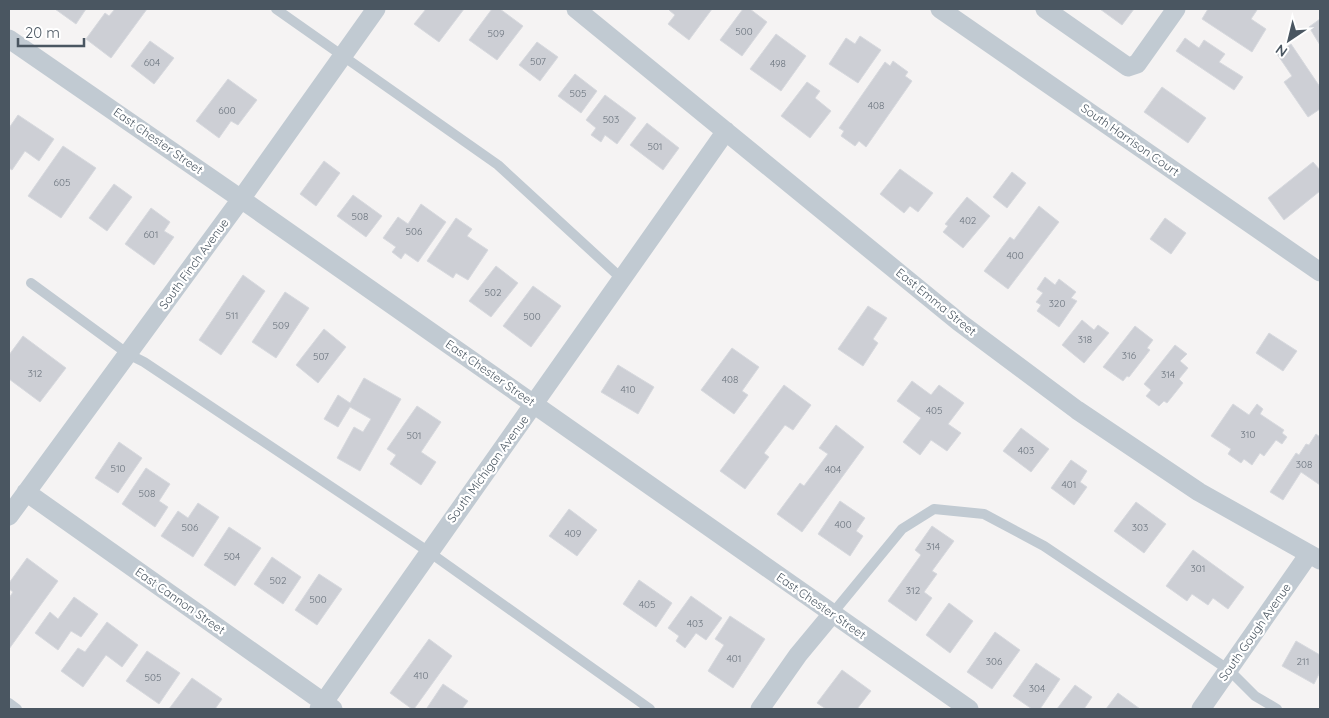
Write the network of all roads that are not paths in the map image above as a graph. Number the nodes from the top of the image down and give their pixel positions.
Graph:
1 (276, 9) edge
2 (376, 9) edge
3 (576, 9) edge
4 (940, 9) edge
5 (1045, 9) edge
6 (1176, 9) edge
7 (9, 39) edge
8 (343, 56) junction
9 (726, 132) junction
10 (242, 199) junction
11 (1320, 272) edge
12 (622, 279) junction
13 (31, 283) dead end
14 (128, 354) junction
15 (534, 404) junction
16 (26, 492) junction
17 (9, 516) edge
18 (428, 552) junction
19 (1315, 557) edge
20 (832, 614) junction
21 (1229, 670) junction
22 (9, 703) edge
23 (325, 707) edge
24 (17, 709) edge
25 (650, 709) edge
26 (760, 709) edge
27 (969, 709) edge
28 (1201, 709) edge
29 (1277, 709) edge

1 - 8 lane
2 - 8 street, South Finch Avenue
3 - 9 street, East Emma Street
4 - 11 street, South Harrison Court
5 - 6 street
7 - 10 street, East Chester Street
8 - 10 street, South Finch Avenue
8 - 12 lane
9 - 12 street, South Michigan Avenue
9 - 19 street, East Emma Street
10 - 14 street, South Finch Avenue
10 - 15 street, East Chester Street
12 - 15 street, South Michigan Avenue
13 - 14 lane
14 - 16 street, South Finch Avenue
14 - 18 lane
15 - 18 street, South Michigan Avenue
15 - 20 street, East Chester Street
16 - 17 street, South Finch Avenue
16 - 23 street, East Cannon Street
18 - 23 street, South Michigan Avenue
18 - 25 lane
19 - 21 street, South Gough Avenue
20 - 21 lane
20 - 26 street
20 - 27 street, East Chester Street
21 - 28 street, South Gough Avenue
21 - 29 lane
22 - 24 lane

